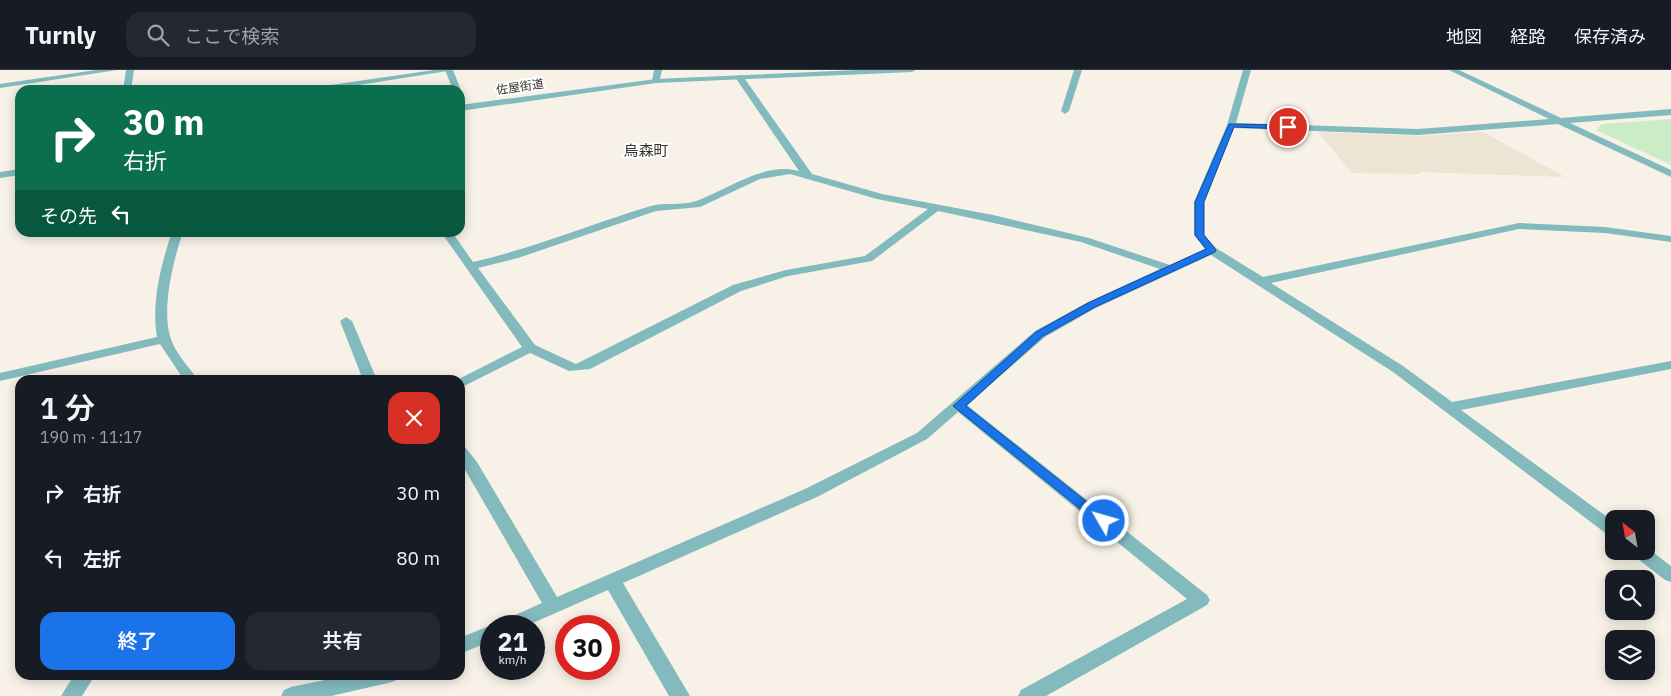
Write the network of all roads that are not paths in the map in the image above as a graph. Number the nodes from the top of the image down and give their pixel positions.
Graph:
1 (114, 70) edge
2 (130, 70) edge
3 (449, 70) edge
4 (658, 70) edge
5 (912, 70) edge
6 (1078, 70) edge
7 (1247, 70) edge
8 (1453, 70) edge
9 (739, 77) junction
10 (656, 81) junction
11 (128, 85) edge
12 (345, 85) edge
13 (454, 85) edge
14 (0, 86) edge
15 (465, 105) edge
16 (1065, 111) dead end
17 (1671, 112) edge
18 (1558, 121) junction
19 (1232, 125) junction
20 (15, 173) edge
21 (1671, 174) edge
22 (0, 175) edge
23 (808, 176) junction
24 (937, 207) junction
25 (176, 237) edge
26 (449, 237) edge
27 (1671, 240) edge
28 (1212, 250) junction
29 (469, 266) junction
30 (1168, 268) junction
31 (1262, 281) junction
32 (346, 321) dead end
33 (164, 339) junction
34 (530, 348) junction
35 (1671, 365) edge
36 (187, 375) edge
37 (368, 375) edge
38 (0, 377) edge
39 (465, 381) edge
40 (959, 406) junction
41 (1451, 407) junction
42 (465, 457) edge
43 (1605, 524) edge
44 (1652, 560) edge
45 (1671, 575) edge
46 (612, 581) junction
47 (554, 607) junction
48 (535, 615) edge
49 (480, 638) edge
50 (465, 644) edge
51 (81, 680) edge
52 (365, 680) edge
53 (71, 696) edge
54 (291, 696) edge
55 (680, 696) edge
56 (1028, 696) edge

1 - 14 street
2 - 11 street
3 - 12 street
3 - 13 street
4 - 10 street
5 - 9 street, 佐屋街道
6 - 16 street
7 - 19 street
8 - 18 street
9 - 10 street, 佐屋街道
9 - 23 street
10 - 15 street, 佐屋街道
17 - 18 street
18 - 19 street
18 - 21 street
19 - 28 street
20 - 22 street
23 - 24 street
23 - 29 street
24 - 30 street
24 - 34 street
25 - 33 street
26 - 29 street
27 - 31 street
28 - 30 street
28 - 31 street
29 - 34 street
30 - 40 street
31 - 41 street
32 - 37 street
33 - 36 street
33 - 38 street
34 - 39 street
35 - 41 street
40 - 46 street
40 - 56 street
41 - 43 street
42 - 47 street
44 - 45 street
46 - 47 street
46 - 55 street
47 - 48 street
49 - 50 street
51 - 53 street
52 - 54 street

